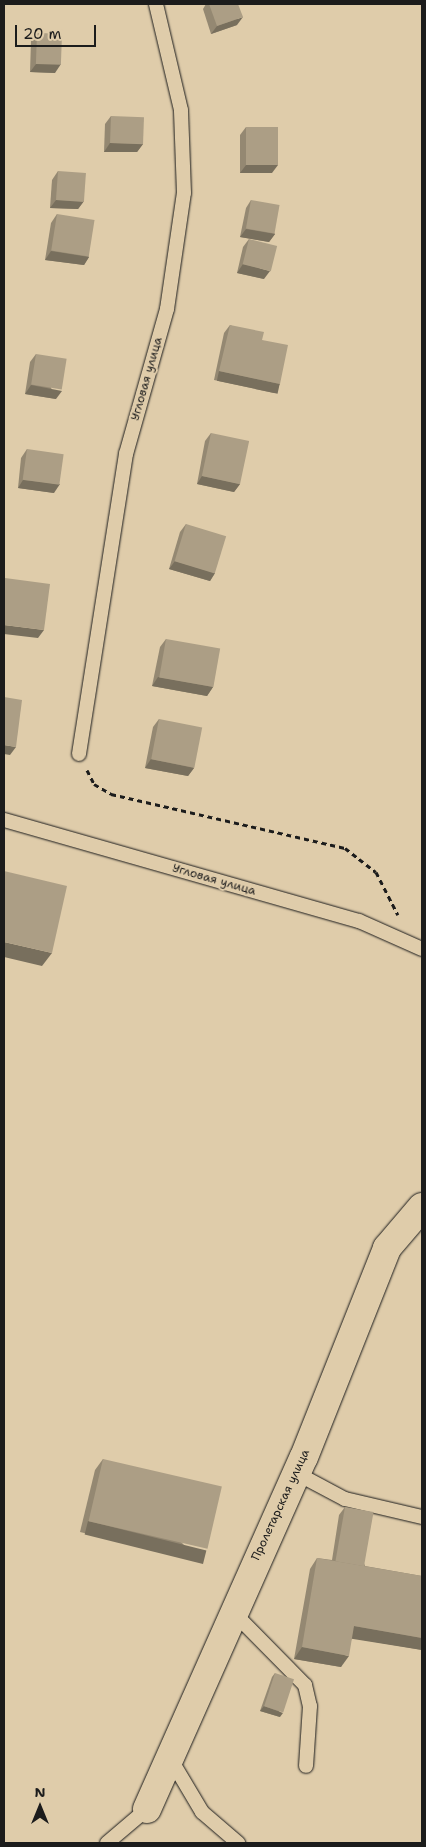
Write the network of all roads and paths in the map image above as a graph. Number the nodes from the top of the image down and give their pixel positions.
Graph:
1 (156, 4) edge
2 (79, 754) joint
3 (4, 820) edge
4 (419, 947) edge
5 (422, 1207) edge
6 (296, 1473) junction
7 (422, 1517) edge
8 (232, 1611) junction
9 (170, 1757) junction
10 (306, 1766) dead end
11 (147, 1809) joint
12 (107, 1843) edge
13 (238, 1843) edge

1 - 2 lane, Угловая улица
2 - 4 path
3 - 4 lane, Угловая улица
5 - 6 street, Пролетарская улица
6 - 7 lane
6 - 8 street, Пролетарская улица
8 - 9 street, Пролетарская улица
8 - 10 lane
9 - 11 street, Пролетарская улица
9 - 13 lane
11 - 12 lane

